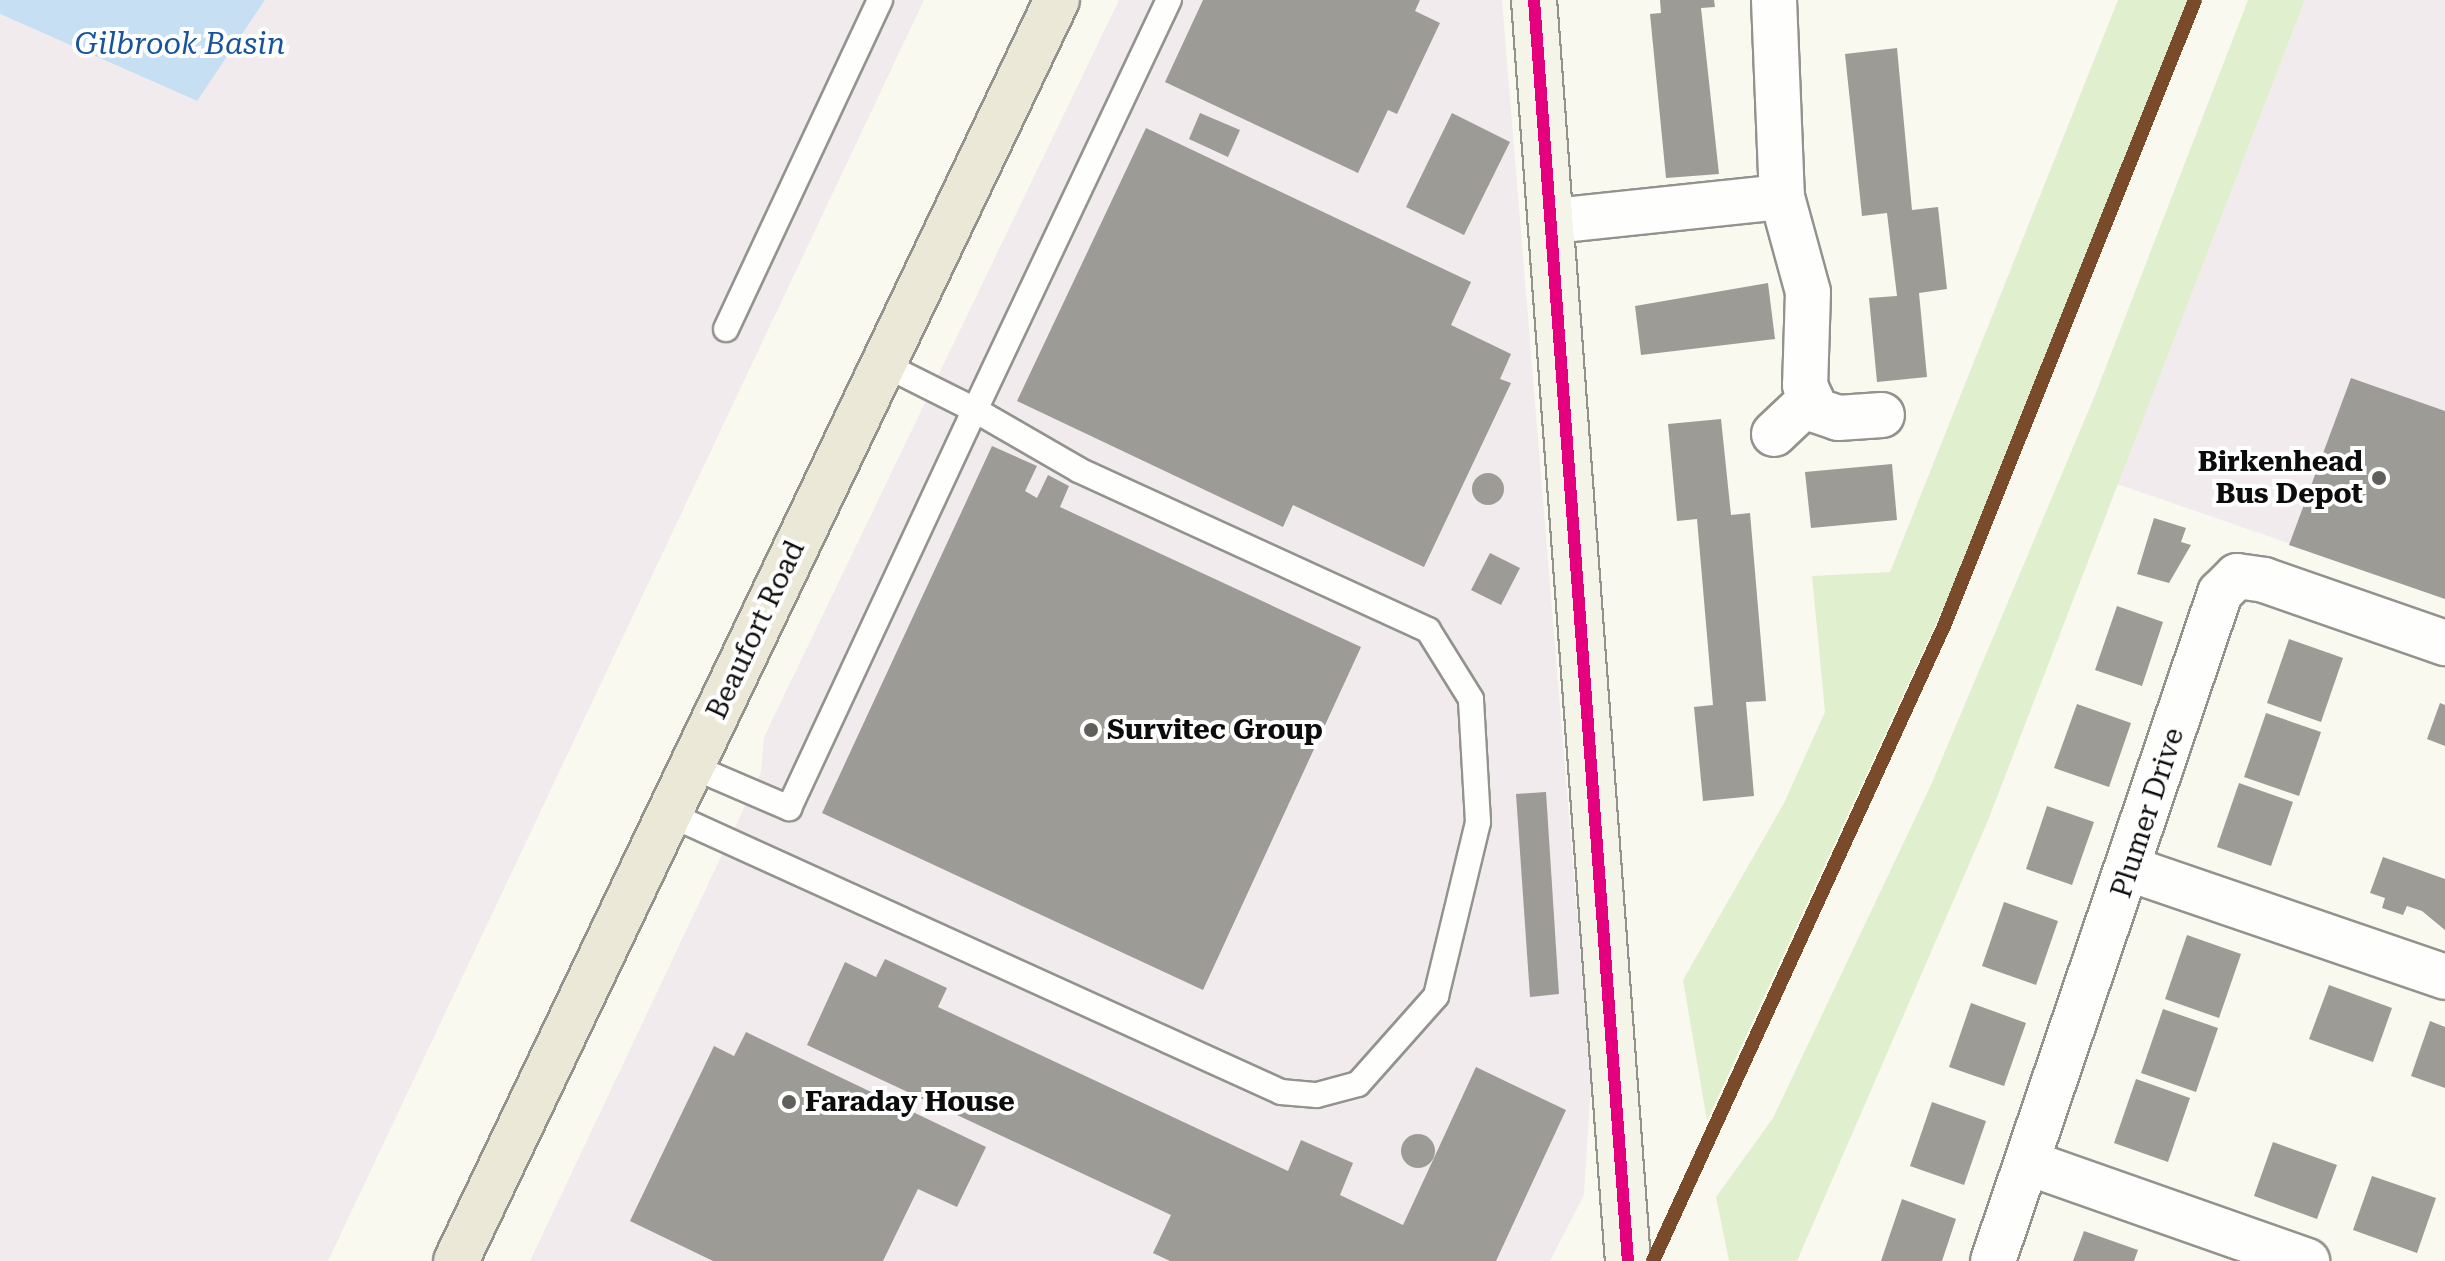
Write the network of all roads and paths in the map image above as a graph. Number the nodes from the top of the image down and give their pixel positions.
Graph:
1 (1057, 0) edge
2 (1169, 0) edge
3 (1534, 0) edge
4 (1774, 0) edge
5 (878, 1) edge
6 (1782, 197) junction
7 (1553, 221) junction
8 (726, 329) dead end
9 (883, 364) junction
10 (1811, 399) junction
11 (975, 410) junction
12 (1882, 415) dead end
13 (1774, 434) dead end
14 (2445, 643) edge
15 (691, 766) junction
16 (669, 814) junction
17 (2130, 869) junction
18 (2445, 977) edge
19 (2029, 1163) junction
20 (456, 1261) edge
21 (1628, 1261) edge
22 (1993, 1261) edge
23 (2307, 1261) edge

1 - 9 main road, Beaufort Road
2 - 11 lane
3 - 7 street
4 - 6 street
5 - 8 lane
6 - 7 street
6 - 10 street
7 - 21 street
9 - 11 lane
9 - 15 main road, Beaufort Road
10 - 12 street
10 - 13 street
11 - 15 lane
11 - 16 lane
14 - 17 street, Plumer Drive
15 - 16 main road, Beaufort Road
16 - 20 main road, Beaufort Road
17 - 18 street
17 - 19 street, Plumer Drive
19 - 22 street, Plumer Drive
19 - 23 street

